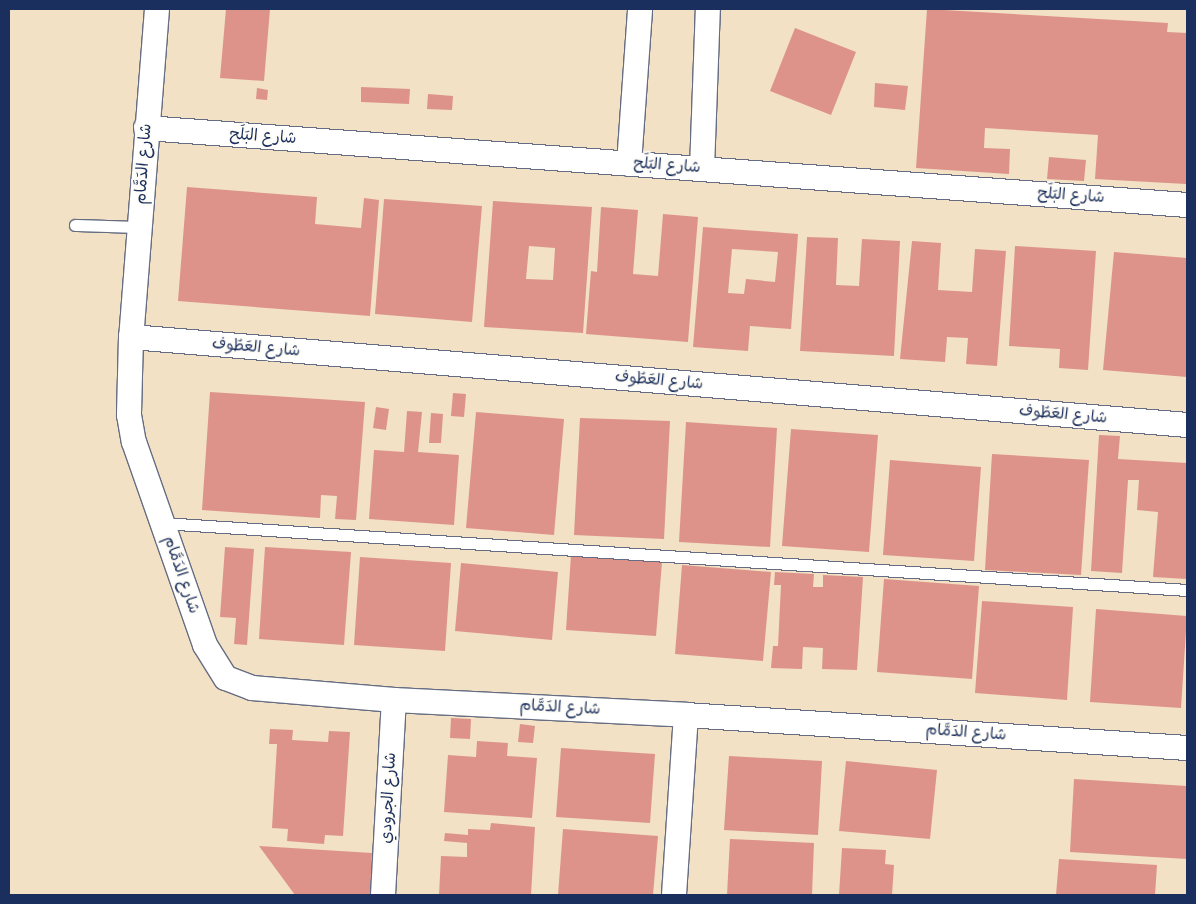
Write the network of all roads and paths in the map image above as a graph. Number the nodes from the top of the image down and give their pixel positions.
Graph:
1 (157, 9) edge
2 (640, 9) edge
3 (708, 9) edge
4 (146, 128) junction
5 (629, 164) junction
6 (702, 169) junction
7 (1187, 205) edge
8 (75, 225) dead end
9 (140, 227) junction
10 (131, 337) junction
11 (1187, 425) edge
12 (162, 523) junction
13 (1187, 590) edge
14 (394, 700) junction
15 (686, 715) junction
16 (1187, 748) edge
17 (383, 895) edge
18 (674, 895) edge

1 - 4 street, شارع الدَمَّام
2 - 5 street
3 - 6 street
4 - 5 street, شارع البَلَح
4 - 9 street, شارع الدَمَّام
5 - 6 street, شارع البَلَح
6 - 7 street, شارع البَلَح
8 - 9 lane
9 - 10 street, شارع الدَمَّام
10 - 11 street, شارع العَطُوف
10 - 12 street, شارع الدَمَّام
12 - 13 lane
12 - 14 street, شارع الدَمَّام
14 - 15 street, شارع الدَمَّام
14 - 17 street, شارع الجرودي
15 - 16 street, شارع الدَمَّام
15 - 18 street

